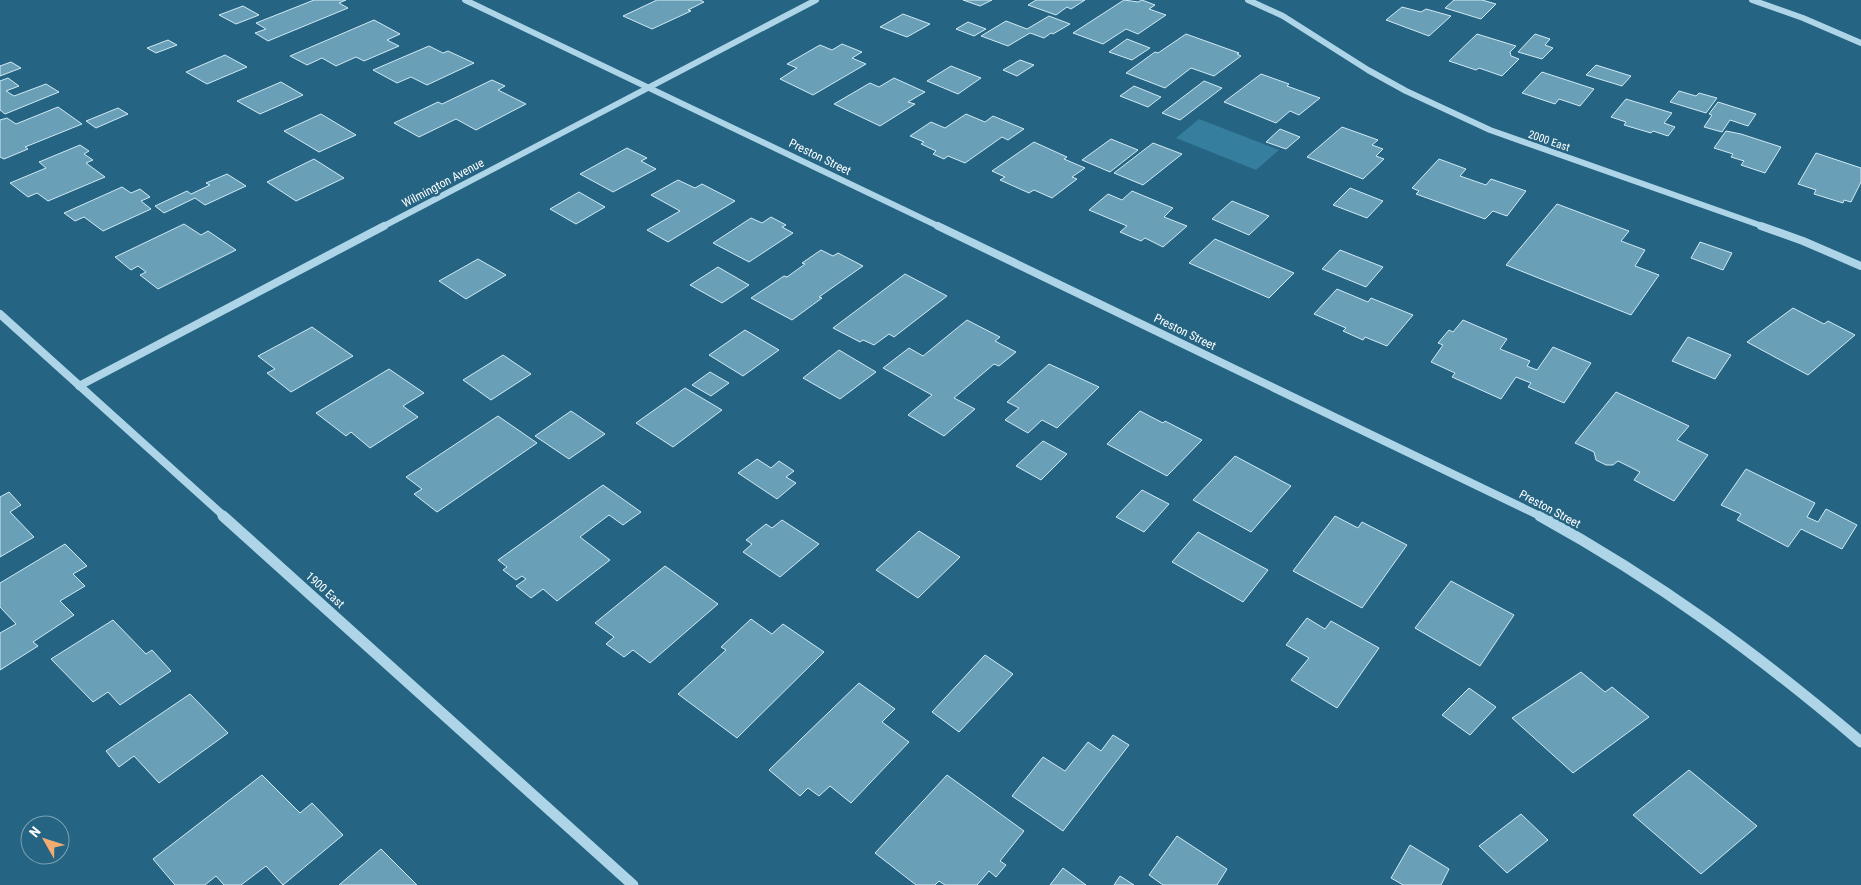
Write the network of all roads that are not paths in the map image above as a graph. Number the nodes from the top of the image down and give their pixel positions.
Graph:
1 (465, 0) edge
2 (816, 0) edge
3 (1248, 0) edge
4 (1752, 0) edge
5 (1861, 43) edge
6 (649, 88) junction
7 (1861, 266) edge
8 (0, 314) edge
9 (79, 386) junction
10 (1861, 742) edge
11 (633, 885) edge

1 - 6 street, Preston Street
2 - 6 street, Wilmington Avenue
3 - 7 street, 2000 East
4 - 5 street
6 - 9 street, Wilmington Avenue
6 - 10 street, Preston Street
8 - 9 street, 1900 East
9 - 11 street, 1900 East

